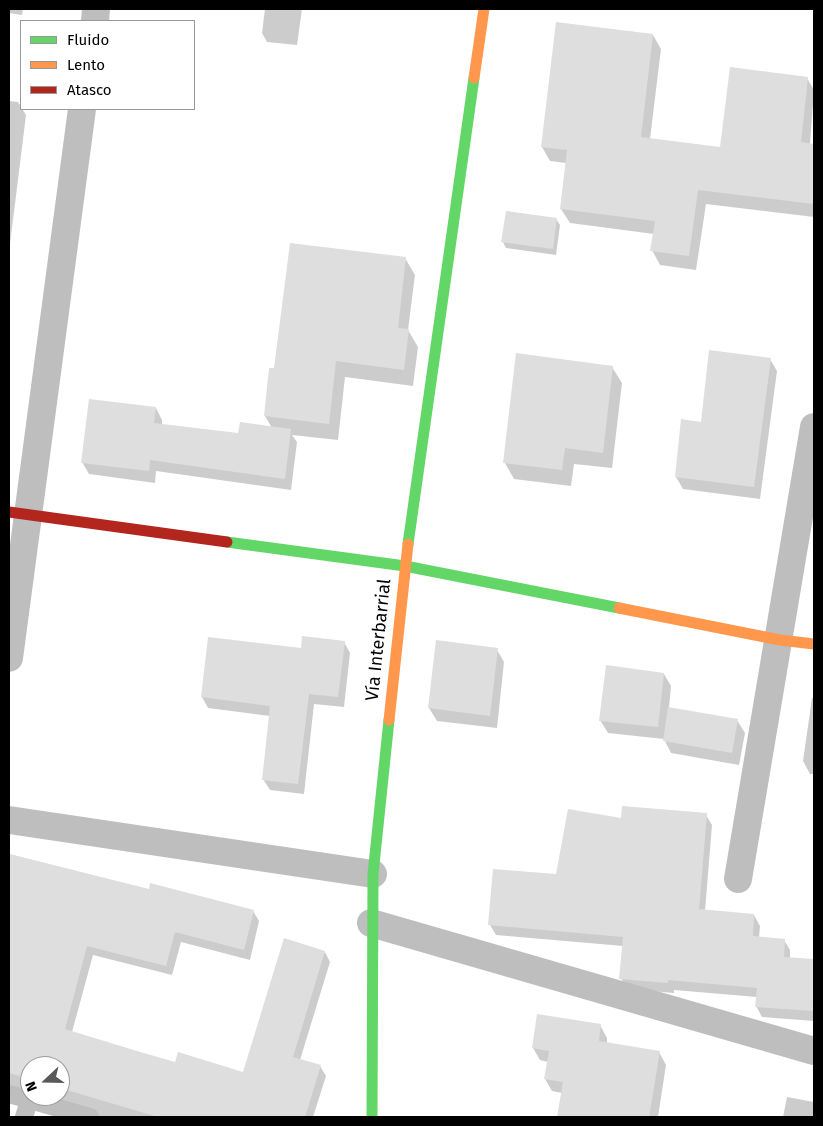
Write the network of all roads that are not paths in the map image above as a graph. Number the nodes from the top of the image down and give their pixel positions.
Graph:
1 (484, 9) edge
2 (82, 110) edge
3 (814, 427) edge
4 (18, 514) edge
5 (405, 566) junction
6 (780, 640) junction
7 (814, 644) edge
8 (9, 658) edge
9 (9, 820) edge
10 (372, 874) junction
11 (738, 879) dead end
12 (371, 923) junction
13 (814, 1051) edge
14 (9, 1094) edge
15 (27, 1109) edge
16 (90, 1117) edge
17 (372, 1117) edge

1 - 5 street
2 - 4 street
3 - 6 street
4 - 5 street, Vía Interbarrial
4 - 8 street
5 - 6 street
5 - 10 street, Vía Interbarrial
6 - 7 street
6 - 11 street
9 - 10 street
10 - 12 street, Vía Interbarrial
12 - 13 street
12 - 17 street, Vía Interbarrial
14 - 15 lane
15 - 16 lane

